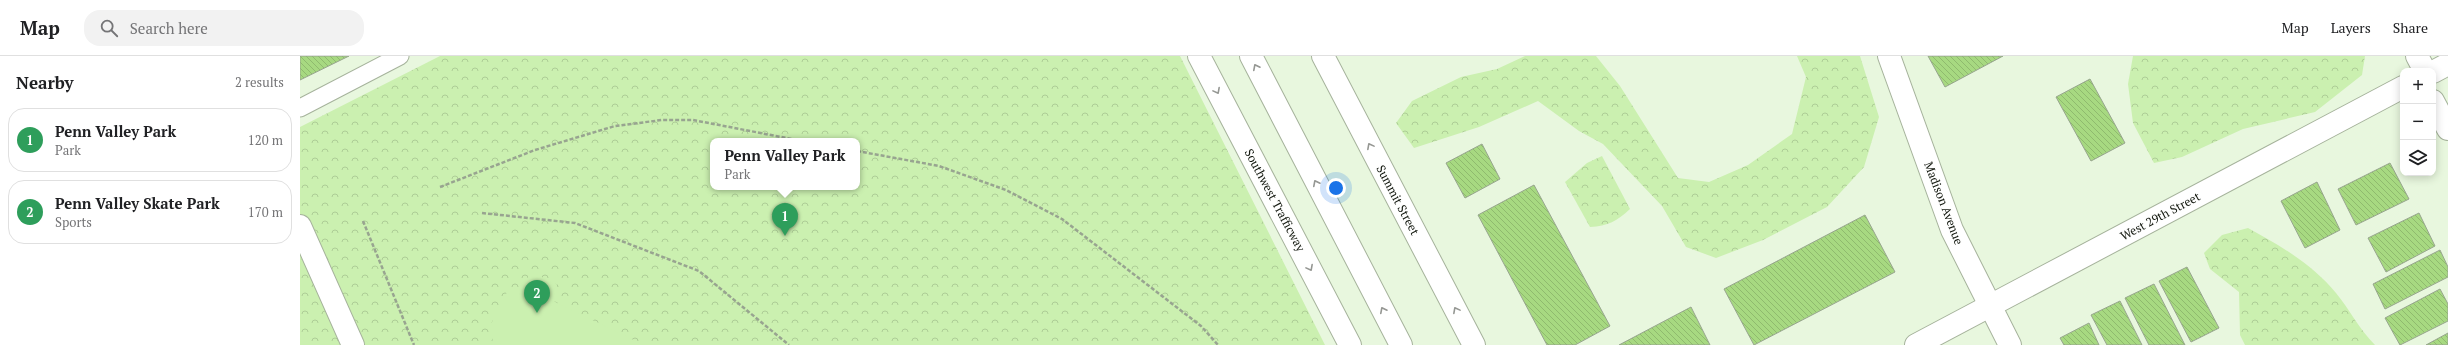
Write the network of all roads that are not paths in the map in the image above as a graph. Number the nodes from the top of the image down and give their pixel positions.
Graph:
1 (400, 56) edge
2 (1199, 56) edge
3 (1251, 56) edge
4 (1323, 56) edge
5 (1889, 56) edge
6 (2417, 56) edge
7 (2448, 64) edge
8 (2423, 68) edge
9 (2436, 70) edge
10 (2400, 89) edge
11 (2435, 104) edge
12 (300, 108) edge
13 (2448, 129) edge
14 (300, 226) edge
15 (1990, 307) junction
16 (353, 345) edge
17 (1350, 345) edge
18 (1401, 345) edge
19 (1474, 345) edge
20 (1916, 345) edge
21 (2010, 345) edge

1 - 12 lane
2 -> 17 street, Southwest Trafficway
18 -> 3 street
19 -> 4 street, Summit Street
5 - 15 street, Madison Avenue
6 - 8 street
7 - 9 street
10 - 15 street, West 29th Street
11 - 13 street
14 - 16 street
15 - 20 street, West 29th Street
15 - 21 street, Madison Avenue

